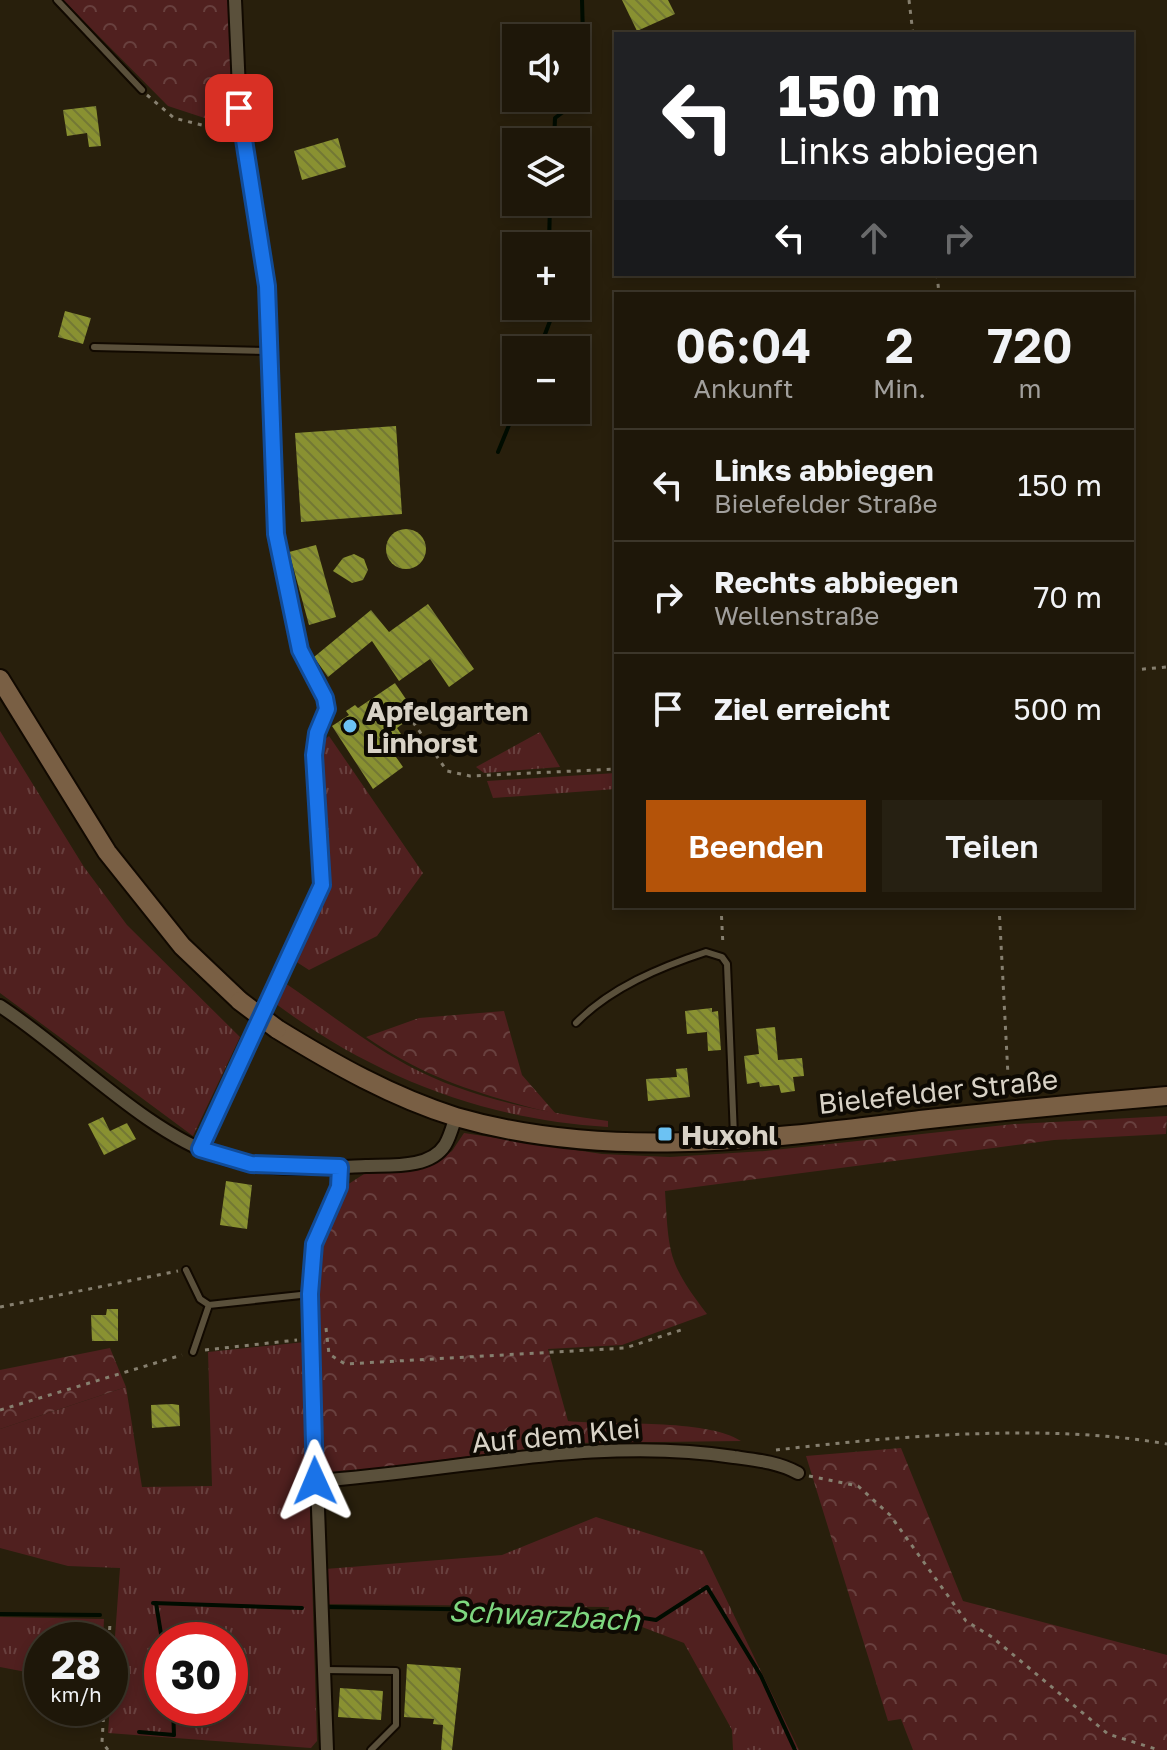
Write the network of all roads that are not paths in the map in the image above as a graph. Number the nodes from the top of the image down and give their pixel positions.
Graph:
1 (57, 0) edge
2 (235, 0) edge
3 (142, 90) road end
4 (94, 347) dead end
5 (269, 351) junction
6 (0, 679) edge
7 (0, 1006) edge
8 (576, 1023) dead end
9 (1167, 1096) edge
10 (456, 1116) junction
11 (734, 1140) junction
12 (200, 1149) junction
13 (340, 1167) junction
14 (186, 1270) road end
15 (310, 1294) junction
16 (209, 1305) junction
17 (193, 1352) road end
18 (798, 1473) road end
19 (315, 1481) junction
20 (321, 1670) junction
21 (327, 1750) edge
22 (371, 1750) edge

1 - 3 lane
2 - 5 street
4 - 5 lane
5 - 12 street
6 - 10 main road, Bielefelder Straße, bridge
7 - 12 street
8 - 11 lane
9 - 11 main road, Bielefelder Straße
10 - 11 main road, Bielefelder Straße
10 - 13 street
12 - 13 street
13 - 15 street
14 - 16 lane
15 - 16 lane
15 - 19 street
16 - 17 lane
18 - 19 street, Auf dem Klei
19 - 20 street
20 - 21 street
20 - 22 lane

